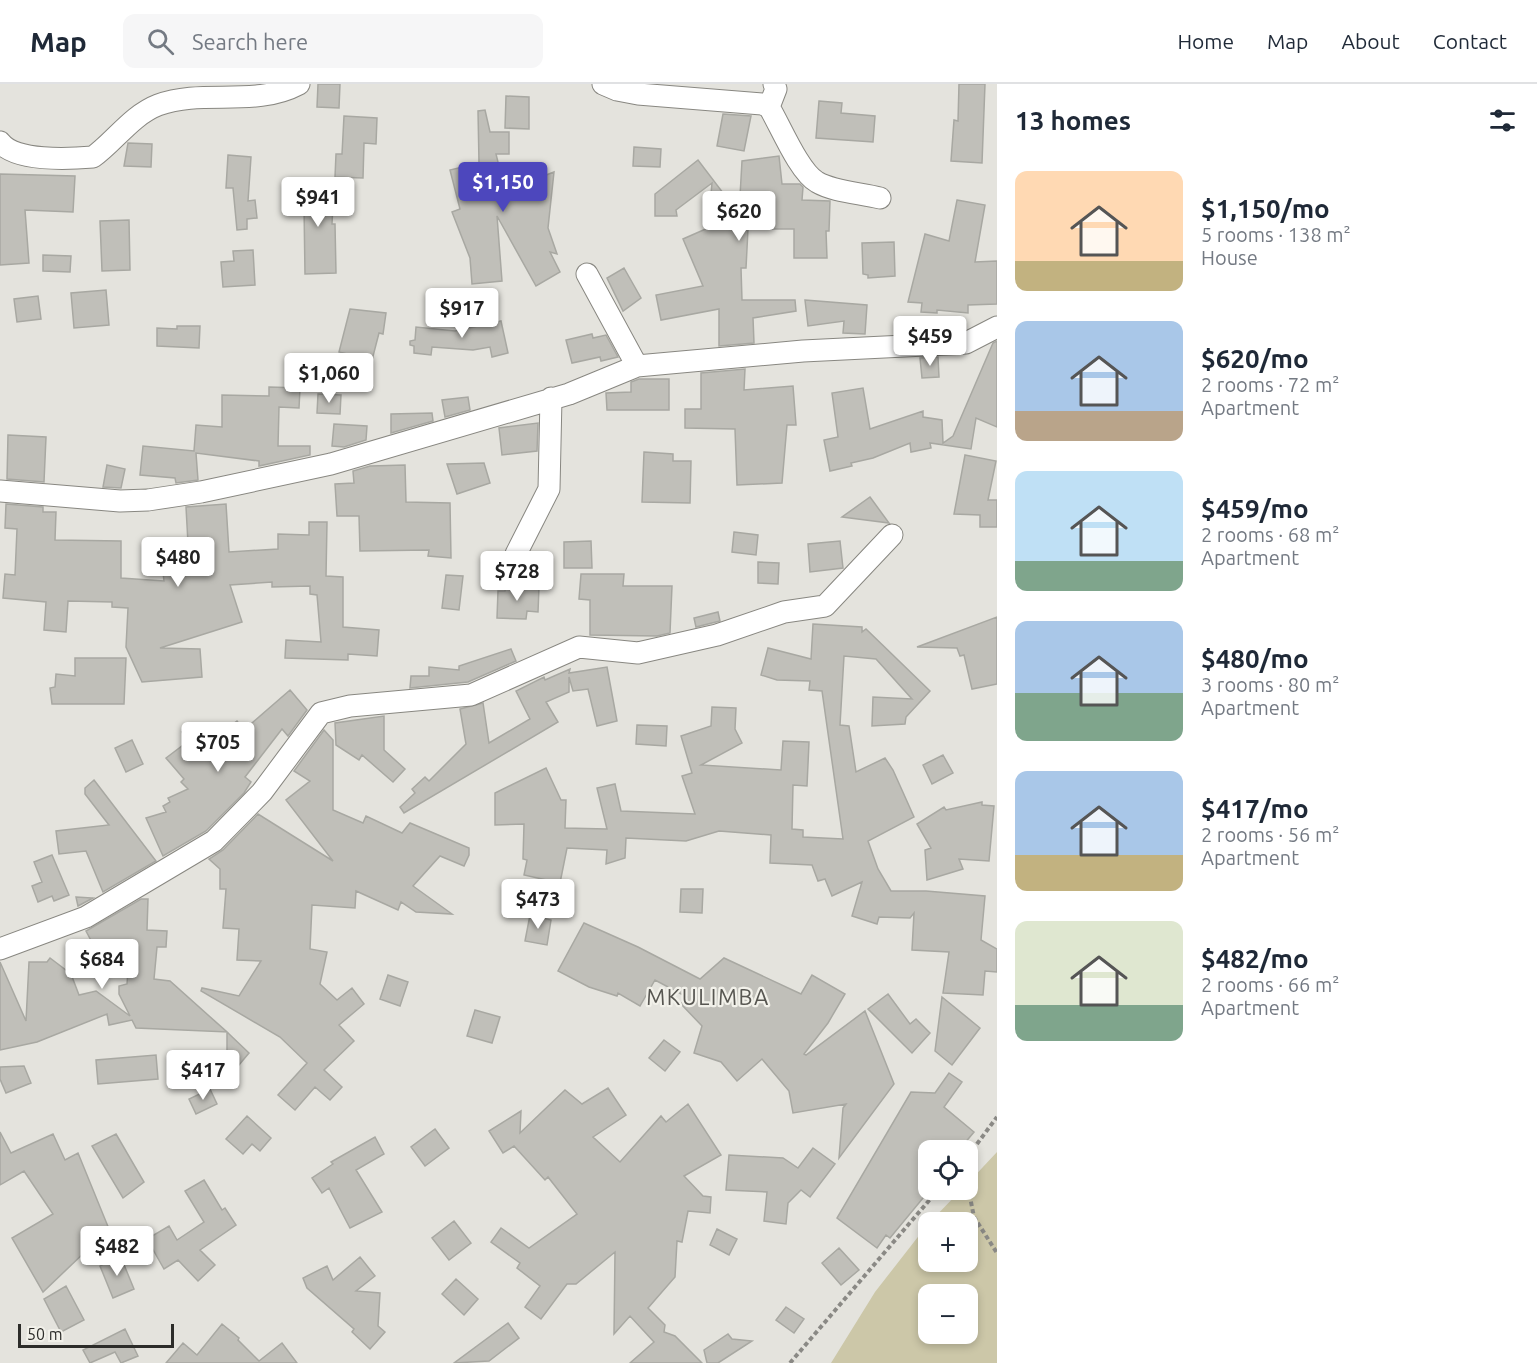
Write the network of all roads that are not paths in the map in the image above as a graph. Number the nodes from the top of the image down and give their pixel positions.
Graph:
1 (299, 84) edge
2 (603, 84) edge
3 (774, 84) edge
4 (769, 107) junction
5 (0, 142) edge
6 (880, 198) dead end
7 (587, 274) dead end
8 (997, 327) edge
9 (637, 366) junction
10 (552, 398) junction
11 (0, 491) edge
12 (892, 535) dead end
13 (516, 554) dead end
14 (0, 949) edge

1 - 5 street
2 - 4 street
3 - 4 street
4 - 6 street
7 - 9 street
8 - 9 street
9 - 10 street
10 - 11 street
10 - 13 street
12 - 14 street

